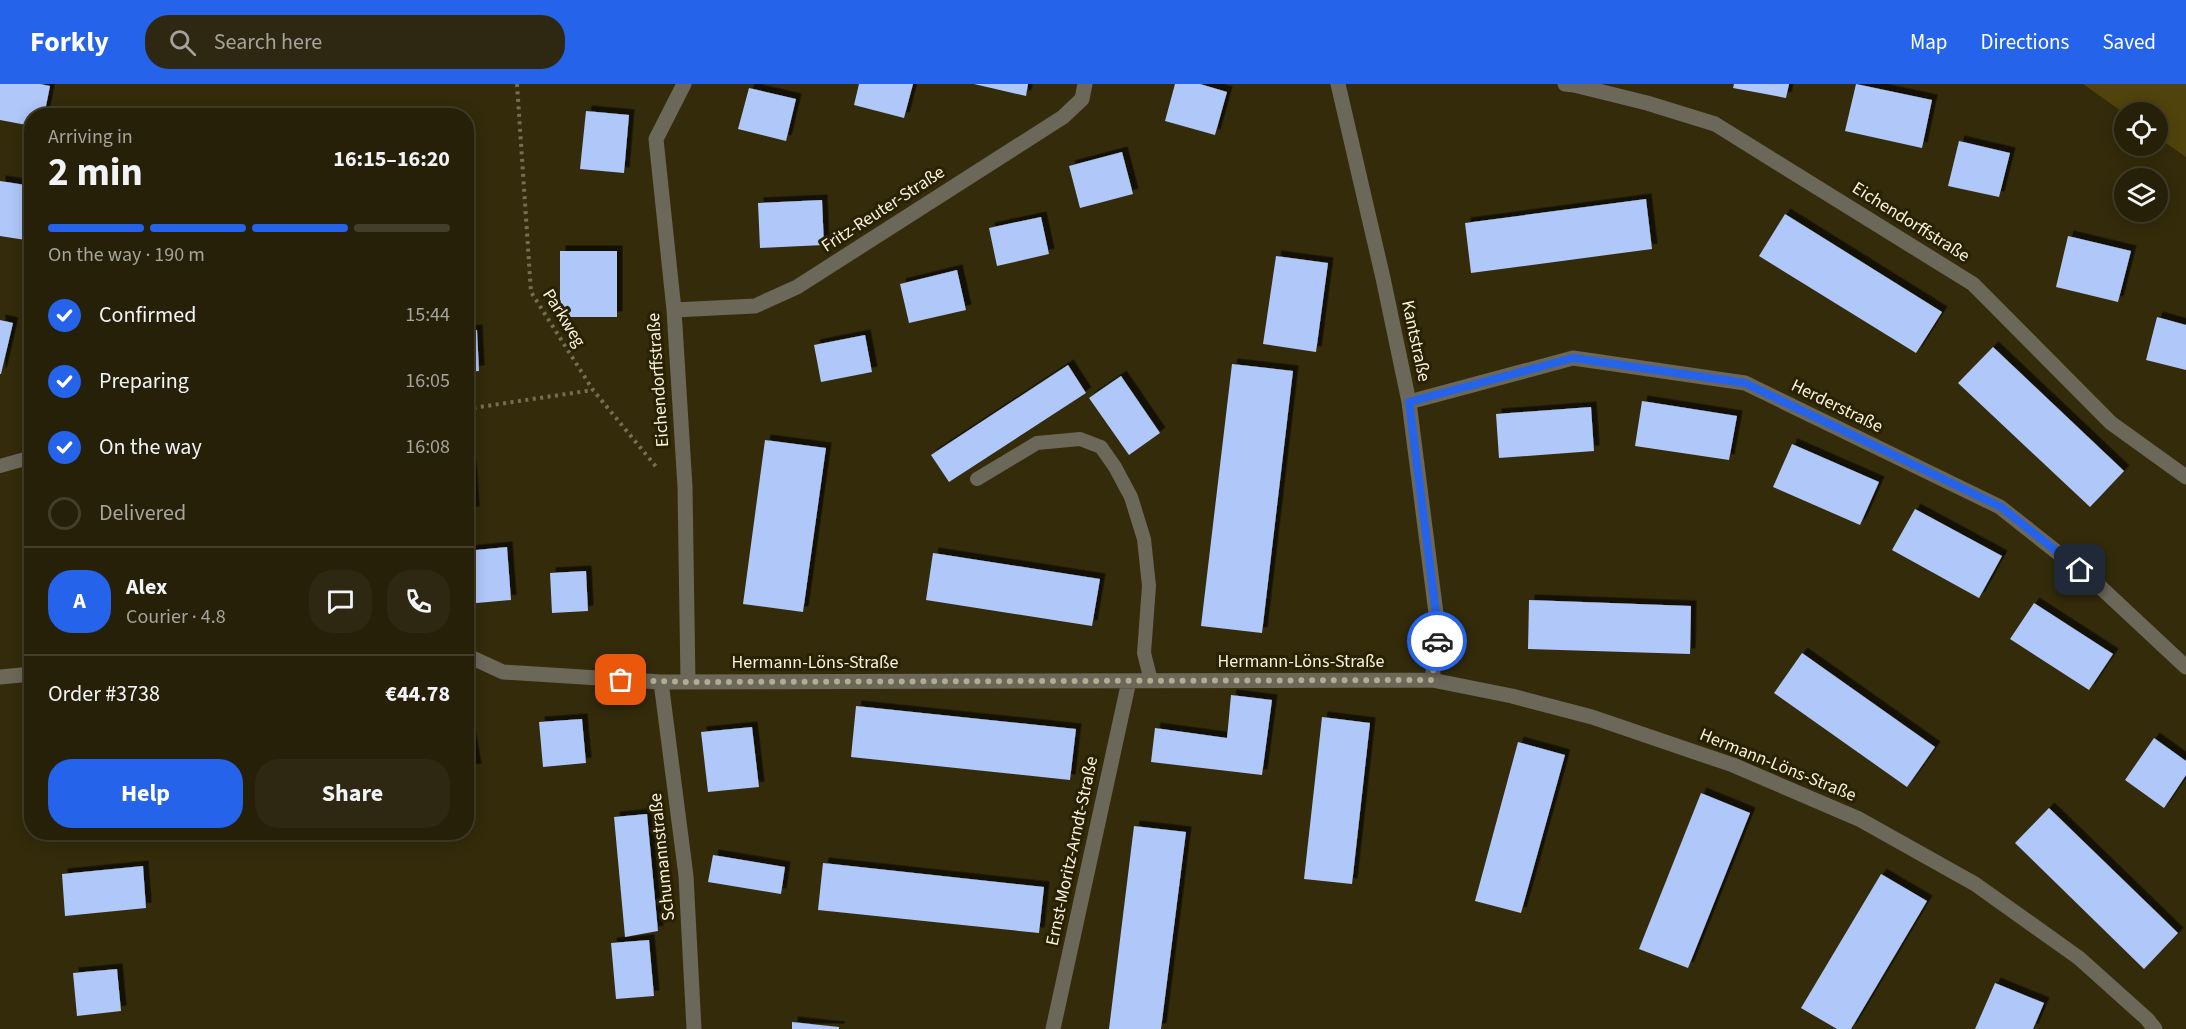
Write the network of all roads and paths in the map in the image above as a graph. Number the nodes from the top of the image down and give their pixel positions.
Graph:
1 (517, 84) edge
2 (684, 84) edge
3 (1085, 84) edge
4 (1338, 84) edge
5 (1565, 84) edge
6 (674, 310) junction
7 (593, 390) junction
8 (1409, 402) junction
9 (474, 408) edge
10 (24, 459) edge
11 (0, 466) edge
12 (2186, 477) edge
13 (977, 479) dead end
14 (685, 488) junction
15 (474, 659) edge
16 (2186, 667) edge
17 (24, 675) edge
18 (0, 678) edge
19 (1432, 680) junction
20 (1129, 681) junction
21 (1150, 681) junction
22 (661, 682) junction
23 (688, 682) junction
24 (694, 1029) edge
25 (1053, 1029) edge
26 (2155, 1029) edge

1 - 7 path, Parkweg
2 - 6 street, Eichendorffstraße
3 - 6 street, Fritz-Reuter-Straße
4 - 8 street, Kantstraße
5 - 12 street, Eichendorffstraße
6 - 14 street, Eichendorffstraße
7 - 9 path
7 - 14 path, Parkweg
8 - 16 street, Herderstraße
8 - 19 street, Kantstraße
10 - 11 lane
13 - 21 lane
14 - 23 street, Eichendorffstraße
15 - 22 street, Hermann-Löns-Straße
17 - 18 street
19 - 21 street, Hermann-Löns-Straße
19 - 26 street, Hermann-Löns-Straße
20 - 21 street, Hermann-Löns-Straße
20 - 23 street, Hermann-Löns-Straße
20 - 25 street, Ernst-Moritz-Arndt-Straße
22 - 23 street, Hermann-Löns-Straße
22 - 24 street, Schumannstraße

